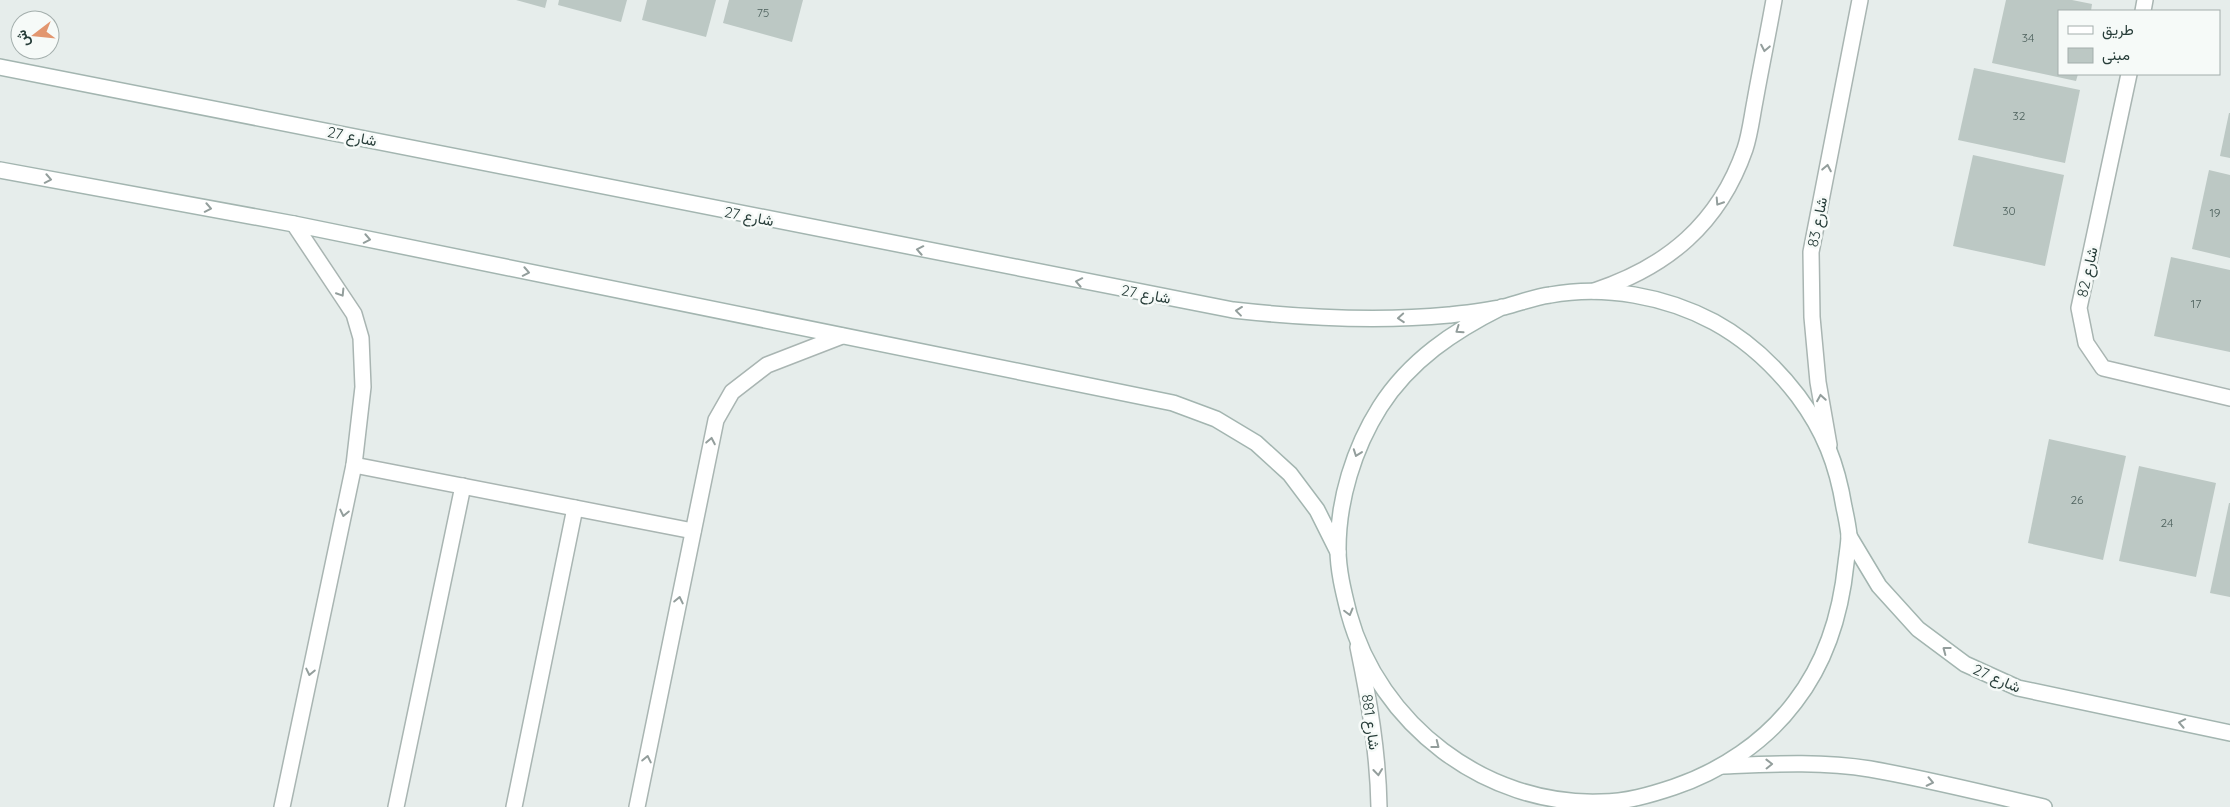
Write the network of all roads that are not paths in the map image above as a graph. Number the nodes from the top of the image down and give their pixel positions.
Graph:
1 (1774, 0) edge
2 (1860, 0) edge
3 (0, 67) edge
4 (2129, 75) edge
5 (0, 170) edge
6 (294, 224) junction
7 (1593, 291) junction
8 (1502, 307) junction
9 (842, 336) junction
10 (2230, 398) edge
11 (1829, 447) junction
12 (354, 465) junction
13 (463, 486) junction
14 (575, 508) junction
15 (693, 531) junction
16 (1849, 536) junction
17 (1338, 552) junction
18 (1356, 638) junction
19 (2230, 733) edge
20 (1721, 766) junction
21 (1594, 805) edge
22 (282, 807) edge
23 (396, 807) edge
24 (514, 807) edge
25 (637, 807) edge
26 (1379, 807) edge
27 (2044, 807) edge

1 -> 7 main road
11 -> 2 main road, شارع 83
8 -> 3 main road, شارع 27
4 - 10 main road, شارع 82
5 -> 6 main road
6 -> 9 main road
6 -> 12 main road
7 - 8 main road
7 - 11 main road
8 -> 17 main road
15 -> 9 main road
9 - 17 main road
11 - 16 main road
12 - 13 main road
12 -> 22 main road
13 - 14 main road
13 - 23 main road
14 - 15 main road
14 - 24 main road
25 -> 15 main road
19 -> 16 main road, شارع 27
16 - 20 main road
17 -> 18 main road
18 -> 21 main road
18 -> 26 main road, شارع 881
20 - 21 main road
20 -> 27 main road

